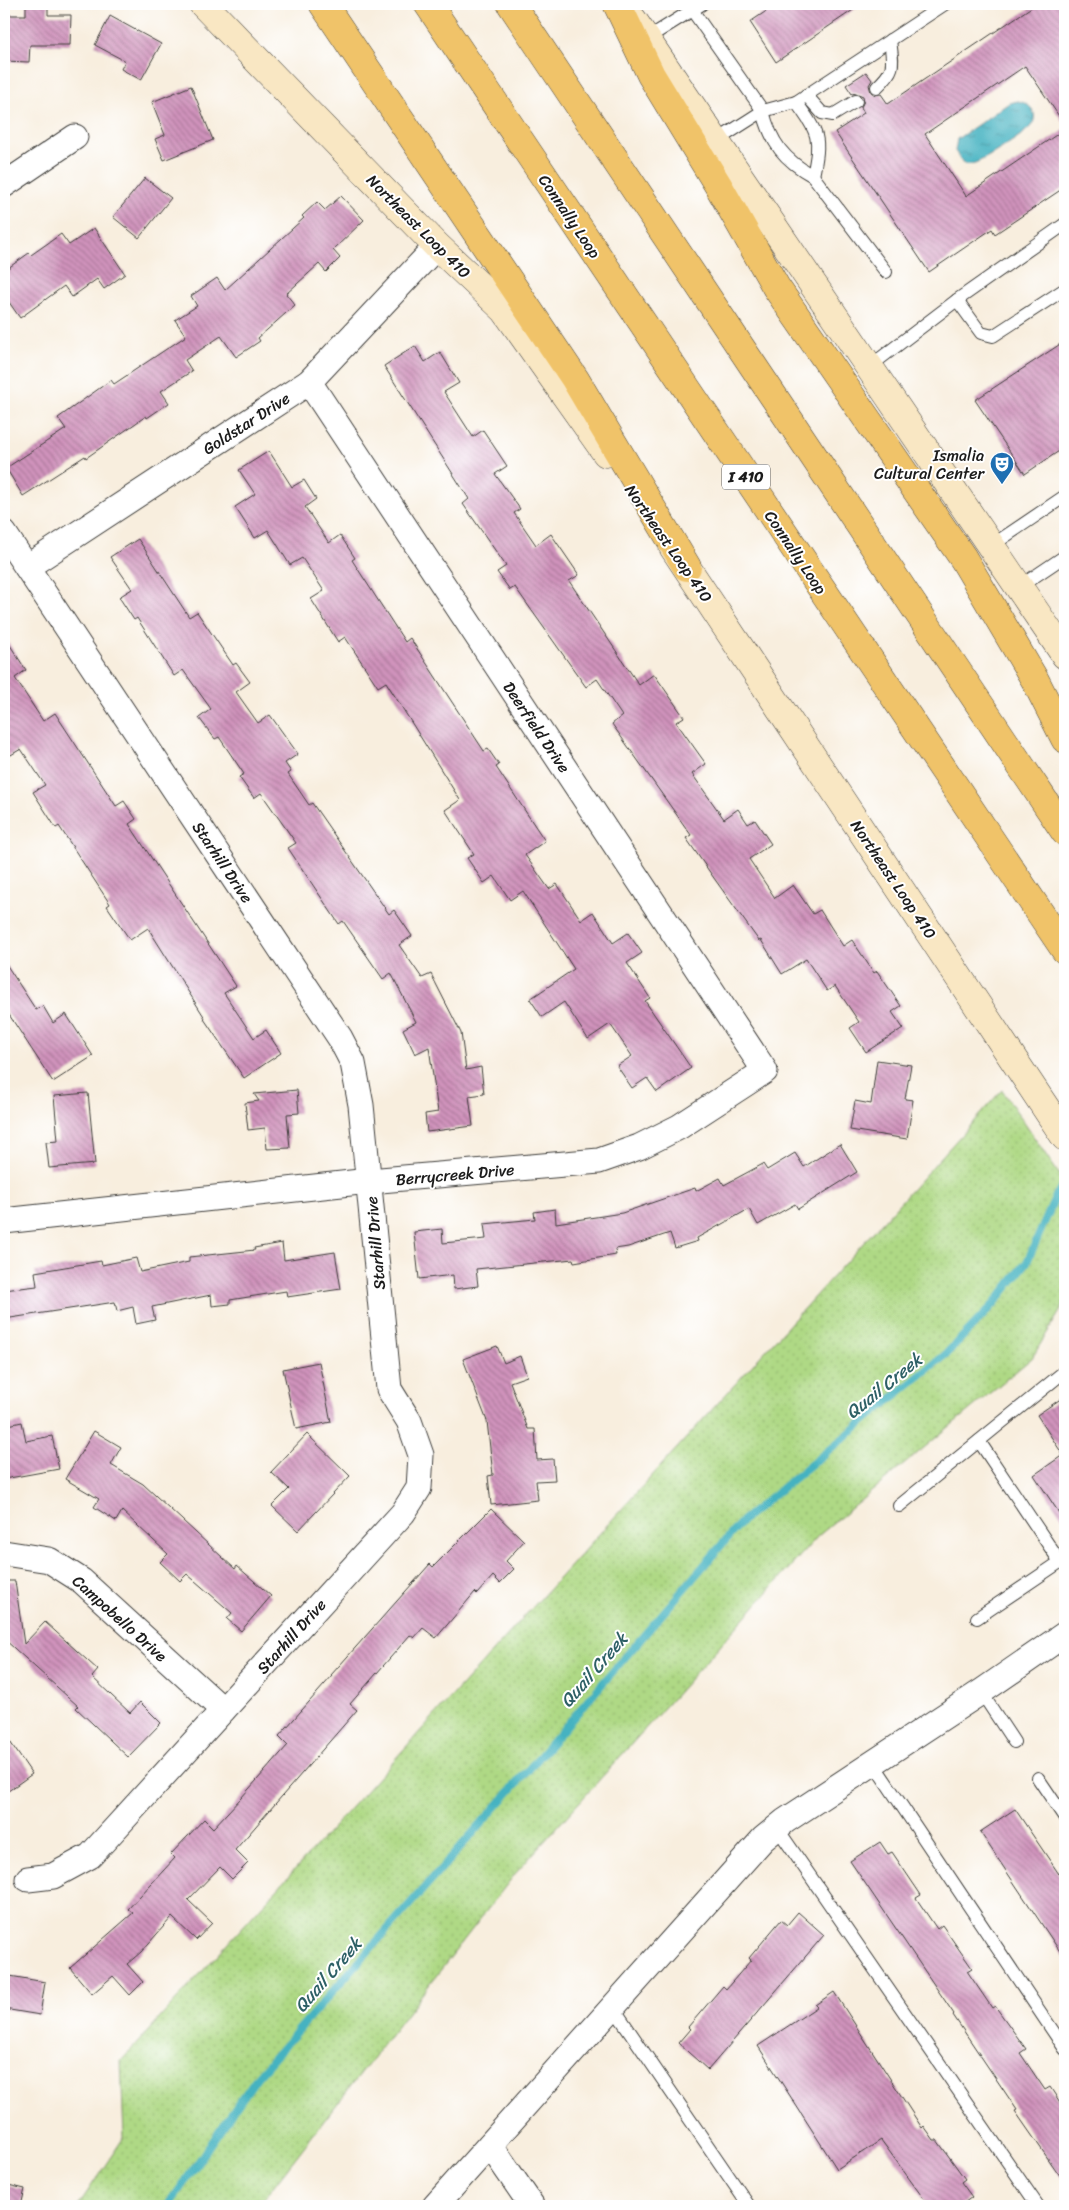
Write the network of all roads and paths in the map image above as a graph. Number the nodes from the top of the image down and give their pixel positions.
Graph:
1 (203, 4) edge
2 (324, 4) edge
3 (428, 4) edge
4 (511, 4) edge
5 (617, 4) edge
6 (622, 4) edge
7 (945, 4) edge
8 (697, 7) edge
9 (646, 39) junction
10 (890, 40) junction
11 (877, 88) dead end
12 (801, 98) junction
13 (856, 101) dead end
14 (763, 111) junction
15 (75, 138) dead end
16 (716, 141) junction
17 (813, 176) junction
18 (4, 185) edge
19 (1065, 224) edge
20 (436, 246) junction
21 (886, 272) dead end
22 (1065, 289) edge
23 (957, 300) junction
24 (869, 366) junction
25 (309, 382) junction
26 (1065, 496) edge
27 (4, 534) edge
28 (991, 546) junction
29 (1065, 556) edge
30 (27, 567) junction
31 (687, 567) junction
32 (1019, 586) junction
33 (1065, 655) edge
34 (1065, 739) edge
35 (1065, 832) edge
36 (1065, 950) edge
37 (765, 1071) joint
38 (1065, 1137) edge
39 (369, 1181) junction
40 (4, 1221) edge
41 (1065, 1371) edge
42 (979, 1441) junction
43 (899, 1506) dead end
44 (4, 1554) edge
45 (1063, 1560) edge
46 (976, 1618) dead end
47 (1065, 1634) edge
48 (981, 1692) junction
49 (222, 1710) junction
50 (1014, 1742) dead end
51 (874, 1763) junction
52 (1038, 1778) dead end
53 (1065, 1818) edge
54 (776, 1828) junction
55 (28, 1879) dead end
56 (613, 2007) junction
57 (1065, 2049) edge
58 (490, 2145) junction
59 (435, 2206) edge
60 (532, 2206) edge
61 (750, 2206) edge
62 (1038, 2206) edge

1 - 20 main road, Northeast Loop 410
2 - 31 highway
3 - 36 highway, Connally Loop / I 410
4 - 35 highway
5 - 34 highway
6 - 9 main road
7 - 10 lane
8 - 9 lane
8 - 14 lane
9 - 16 main road
10 - 11 lane
10 - 12 lane
12 - 13 lane
12 - 14 lane
12 - 17 lane
14 - 16 lane
14 - 17 lane
15 - 18 street
16 - 24 main road
17 - 21 lane
19 - 23 lane
20 - 25 street, Goldstar Drive
20 - 31 main road, Northeast Loop 410
22 - 23 lane
23 - 24 lane
24 - 28 main road
25 - 30 street, Goldstar Drive
25 - 37 street, Deerfield Drive
26 - 28 lane
27 - 30 street, Starhill Drive
28 - 32 main road
29 - 32 lane
30 - 39 street, Starhill Drive
31 - 38 main road, Northeast Loop 410
32 - 33 main road
37 - 39 street, Berrycreek Drive
39 - 40 street, Berrycreek Drive
39 - 49 street, Starhill Drive
41 - 42 lane
42 - 43 lane
42 - 45 lane
44 - 49 street, Campobello Drive
45 - 46 lane
47 - 48 street
48 - 50 lane
48 - 51 street
49 - 55 street, Starhill Drive
51 - 54 street
51 - 57 lane
52 - 53 lane
54 - 56 street
54 - 62 lane
56 - 58 street
56 - 61 lane
58 - 59 street
58 - 60 street

